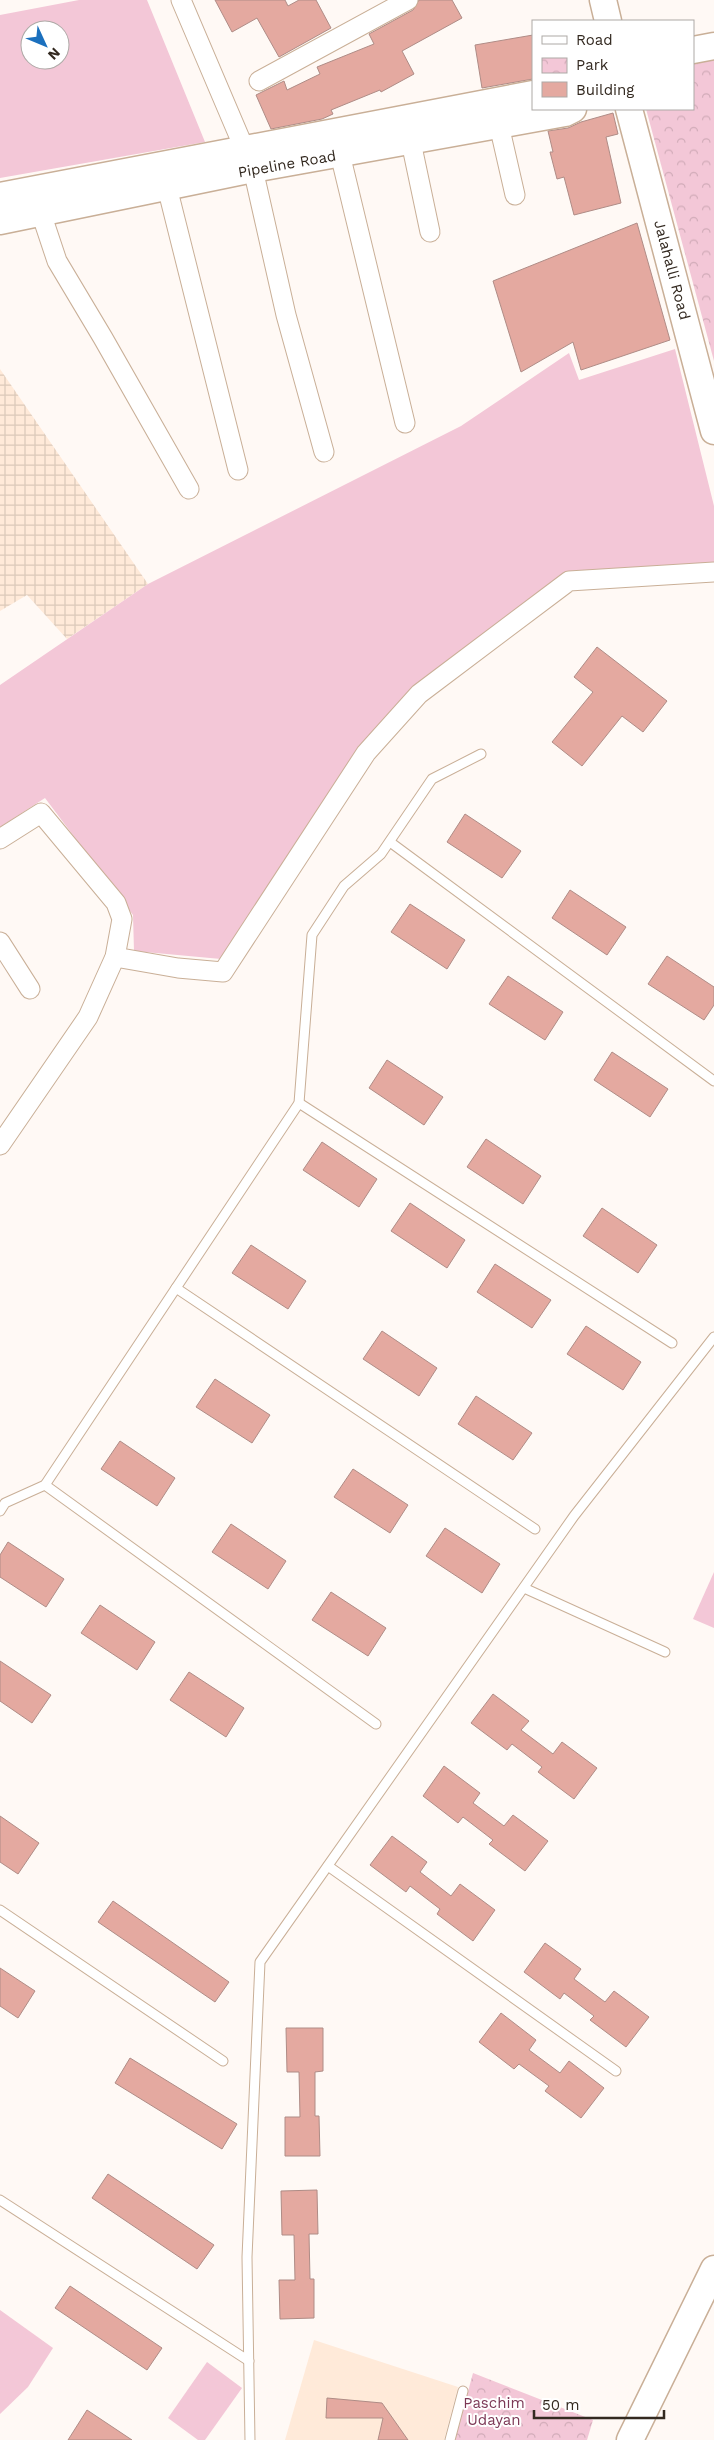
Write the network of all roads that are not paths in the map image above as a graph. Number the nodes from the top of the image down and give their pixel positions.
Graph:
1 (182, 0) edge
2 (408, 0) edge
3 (602, 0) edge
4 (608, 20) edge
5 (714, 46) edge
6 (694, 50) edge
7 (260, 81) dead end
8 (532, 94) edge
9 (571, 110) edge
10 (629, 110) edge
11 (499, 125) junction
12 (412, 142) junction
13 (340, 154) junction
14 (249, 159) junction
15 (167, 187) junction
16 (515, 195) dead end
17 (0, 196) edge
18 (41, 213) junction
19 (0, 221) edge
20 (430, 232) dead end
21 (405, 423) dead end
22 (714, 431) edge
23 (324, 452) dead end
24 (238, 470) dead end
25 (189, 489) dead end
26 (714, 572) edge
27 (481, 754) dead end
28 (0, 839) edge
29 (390, 842) junction
30 (0, 942) edge
31 (115, 957) junction
32 (30, 988) dead end
33 (714, 1081) edge
34 (299, 1103) junction
35 (0, 1145) edge
36 (176, 1288) junction
37 (714, 1337) edge
38 (672, 1343) dead end
39 (45, 1485) junction
40 (0, 1511) edge
41 (535, 1529) dead end
42 (524, 1588) junction
43 (665, 1652) dead end
44 (376, 1724) dead end
45 (328, 1866) junction
46 (0, 1910) edge
47 (223, 2061) dead end
48 (616, 2070) dead end
49 (0, 2200) edge
50 (714, 2269) edge
51 (249, 2361) junction
52 (463, 2391) dead end
53 (250, 2440) edge
54 (450, 2440) edge
55 (630, 2440) edge

1 - 14 street
2 - 7 street
3 - 4 main road
5 - 6 main road
8 - 14 main road, Pipeline Road
9 - 11 main road, Pipeline Road
10 - 22 main road, Jalahalli Road
11 - 12 main road, Pipeline Road
11 - 16 street
12 - 13 main road, Pipeline Road
12 - 20 street
13 - 14 main road, Pipeline Road
13 - 21 street
14 - 15 main road, Pipeline Road
14 - 17 main road, Pipeline Road
14 - 23 street
15 - 18 main road, Pipeline Road
15 - 24 street
18 - 19 main road, Pipeline Road
18 - 25 street
26 - 31 street
27 - 29 lane
28 - 31 street
29 - 33 lane
29 - 34 lane
30 - 32 street
31 - 35 street
34 - 36 lane
34 - 38 lane
36 - 39 lane
36 - 41 lane
37 - 42 lane
39 - 40 lane
39 - 44 lane
42 - 43 lane
42 - 45 lane
45 - 48 lane
45 - 51 lane
46 - 47 lane
49 - 51 lane
50 - 55 main road
51 - 53 lane
52 - 54 lane

